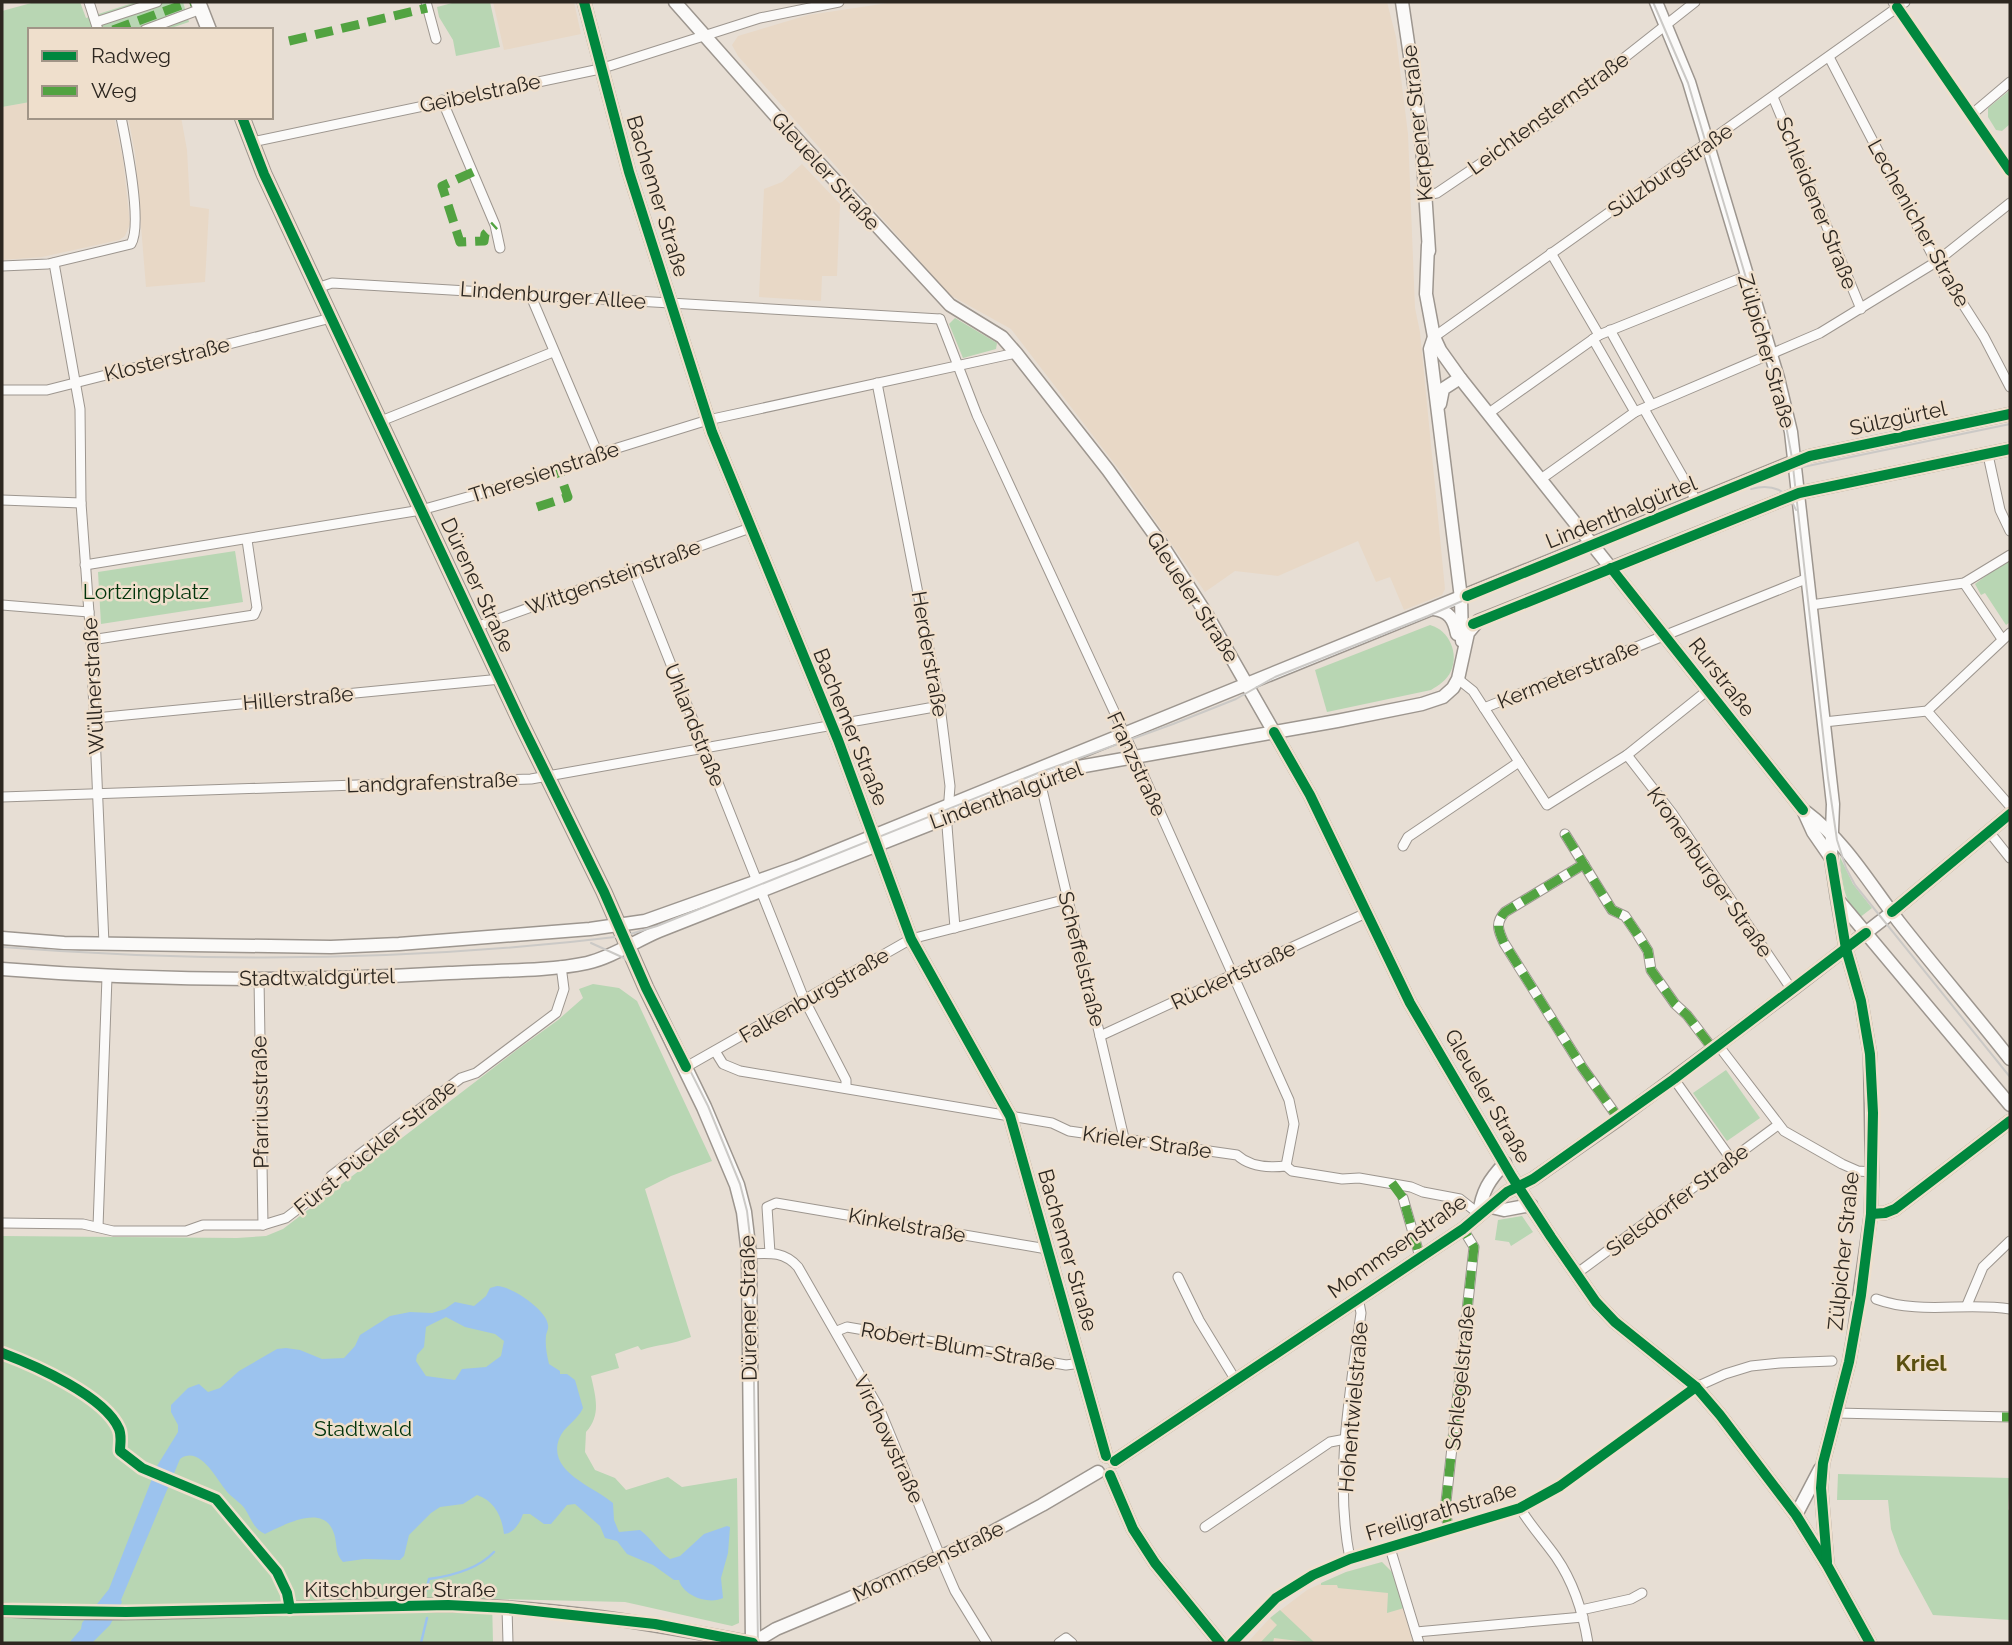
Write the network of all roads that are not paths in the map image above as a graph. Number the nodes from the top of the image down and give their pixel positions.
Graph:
1 (89, 2) edge
2 (157, 2) edge
3 (426, 2) edge
4 (584, 2) edge
5 (675, 2) edge
6 (839, 2) edge
7 (1402, 2) edge
8 (1656, 2) edge
9 (1695, 2) edge
10 (1899, 4) edge
11 (200, 5) edge
12 (1667, 24) junction
13 (97, 26) edge
14 (149, 28) edge
15 (208, 28) edge
16 (705, 36) junction
17 (436, 39) dead end
18 (1829, 57) junction
19 (600, 69) junction
20 (2010, 82) edge
21 (1773, 97) junction
22 (442, 100) junction
23 (1972, 116) junction
24 (121, 119) edge
25 (243, 119) edge
26 (252, 142) junction
27 (1707, 145) junction
28 (2010, 172) edge
29 (1426, 195) junction
30 (2010, 203) edge
31 (500, 248) dead end
32 (1551, 253) junction
33 (54, 262) junction
34 (1936, 262) junction
35 (2, 266) edge
36 (1746, 276) junction
37 (317, 288) junction
38 (530, 294) junction
39 (671, 303) junction
40 (950, 305) junction
41 (1861, 309) junction
42 (331, 318) junction
43 (940, 318) junction
44 (1610, 330) junction
45 (1434, 337) junction
46 (1596, 337) junction
47 (554, 352) junction
48 (1016, 353) junction
49 (1772, 354) junction
50 (957, 367) junction
51 (1460, 379) junction
52 (76, 383) junction
53 (877, 383) junction
54 (2010, 387) edge
55 (2, 390) edge
56 (1644, 408) junction
57 (1439, 411) junction
58 (1489, 413) junction
59 (2010, 414) edge
60 (708, 420) junction
61 (381, 421) junction
62 (2010, 449) edge
63 (598, 454) junction
64 (1988, 455) junction
65 (1795, 461) junction
66 (1541, 479) junction
67 (1799, 493) junction
68 (2, 500) edge
69 (1697, 502) junction
70 (80, 503) junction
71 (421, 510) junction
72 (750, 528) junction
73 (2010, 531) edge
74 (247, 540) junction
75 (1594, 545) junction
76 (2010, 555) edge
77 (85, 565) junction
78 (1611, 568) junction
79 (634, 569) junction
80 (1808, 578) junction
81 (1964, 583) junction
82 (1461, 598) junction
83 (2, 605) edge
84 (1811, 605) junction
85 (1434, 609) junction
86 (89, 612) junction
87 (476, 626) junction
88 (1665, 636) junction
89 (2006, 636) edge
90 (91, 640) junction
91 (1463, 662) junction
92 (501, 679) junction
93 (1458, 679) junction
94 (1247, 684) junction
95 (1708, 690) junction
96 (940, 706) junction
97 (1484, 708) junction
98 (1927, 711) junction
99 (95, 718) junction
100 (1824, 722) junction
101 (831, 725) junction
102 (1274, 732) junction
103 (1124, 735) junction
104 (703, 747) junction
105 (1627, 755) junction
106 (1133, 756) junction
107 (1519, 762) junction
108 (547, 776) junction
109 (1040, 780) junction
110 (98, 794) junction
111 (2, 797) edge
112 (2010, 806) edge
113 (1803, 810) junction
114 (948, 812) junction
115 (2010, 814) edge
116 (1990, 833) junction
117 (1565, 834) dead end
118 (1834, 837) junction
119 (874, 841) junction
120 (1403, 846) dead end
121 (1831, 858) junction
122 (2010, 858) edge
123 (1584, 864) junction
124 (759, 886) junction
125 (1837, 898) junction
126 (1067, 899) junction
127 (1892, 912) junction
128 (1366, 913) junction
129 (619, 926) junction
130 (955, 928) junction
131 (1867, 933) junction
132 (2, 938) edge
133 (911, 939) junction
134 (104, 944) junction
135 (628, 946) junction
136 (1846, 949) junction
137 (561, 966) junction
138 (2, 969) edge
139 (1232, 975) junction
140 (107, 977) junction
141 (259, 979) junction
142 (1792, 990) junction
143 (804, 999) junction
144 (1100, 1036) junction
145 (1715, 1047) junction
146 (715, 1051) junction
147 (2010, 1059) edge
148 (686, 1067) junction
149 (1674, 1079) junction
150 (846, 1088) junction
151 (2010, 1105) edge
152 (1010, 1116) junction
153 (1619, 1119) junction
154 (2010, 1121) edge
155 (1778, 1125) junction
156 (1124, 1139) junction
157 (1731, 1158) junction
158 (1505, 1163) junction
159 (1286, 1166) junction
160 (1872, 1172) junction
161 (1519, 1186) junction
162 (1403, 1198) dead end
163 (1531, 1205) junction
164 (1483, 1210) junction
165 (1871, 1214) junction
166 (2, 1223) edge
167 (263, 1225) junction
168 (98, 1227) junction
169 (1463, 1229) junction
170 (2010, 1241) edge
171 (1047, 1250) junction
172 (770, 1253) junction
173 (749, 1254) junction
174 (1420, 1257) junction
175 (1576, 1274) junction
176 (1178, 1277) dead end
177 (1358, 1297) junction
178 (1876, 1298) dead end
179 (1967, 1305) junction
180 (2010, 1309) edge
181 (836, 1331) junction
182 (1832, 1361) dead end
183 (1081, 1363) junction
184 (1235, 1379) junction
185 (1696, 1387) junction
186 (1836, 1413) junction
187 (2006, 1417) edge
188 (2010, 1427) edge
189 (1346, 1439) junction
190 (1110, 1458) junction
191 (1823, 1463) junction
192 (1104, 1473) junction
193 (1520, 1508) junction
194 (1796, 1515) junction
195 (1205, 1527) dead end
196 (1449, 1530) junction
197 (1390, 1548) junction
198 (940, 1557) junction
199 (1350, 1559) junction
200 (1827, 1565) junction
201 (1642, 1592) dead end
202 (507, 1608) junction
203 (2, 1610) edge
204 (1582, 1613) junction
205 (1416, 1632) junction
206 (508, 1643) edge
207 (753, 1643) edge
208 (987, 1643) edge
209 (1059, 1643) edge
210 (1072, 1643) edge
211 (1220, 1643) edge
212 (1232, 1643) edge
213 (1419, 1643) edge
214 (1588, 1643) edge
215 (1870, 1643) edge

1 - 13 street
2 - 13 street
3 - 17 street
4 - 19 street, Bachemer Straße
5 - 16 street, Gleueler Straße
6 - 16 street, Geibelstraße
7 - 29 street, Kerpener Straße
8 - 12 street, Zülpicher Straße
9 - 12 street, Leichtensternstraße
10 - 18 street, Sülzburgstraße
10 - 23 street
11 - 14 street
11 - 15 main road
12 - 27 street, Zülpicher Straße
12 - 29 street, Leichtensternstraße
16 - 19 street, Geibelstraße
16 - 40 street, Gleueler Straße
18 - 21 street, Sülzburgstraße
18 - 34 street, Lechenicher Straße
19 - 22 street, Geibelstraße
19 - 39 street, Bachemer Straße
20 - 23 street
21 - 27 street, Sülzburgstraße
21 - 41 street, Schleidener Straße
22 - 26 street, Geibelstraße
22 - 31 street
23 - 28 street
24 - 33 street
25 - 26 main road, Dürener Straße
26 - 37 main road, Dürener Straße
27 - 32 street, Sülzburgstraße
27 - 36 street, Zülpicher Straße
29 - 45 street, Kerpener Straße
30 - 34 street
32 - 45 street, Sülzburgstraße
32 - 46 street
33 - 35 street
33 - 52 street, Wüllnerstraße
34 - 41 street
34 - 54 street, Lechenicher Straße
36 - 44 street
36 - 49 street, Zülpicher Straße
37 - 38 street, Lindenburger Allee
37 - 42 main road, Dürener Straße
38 - 39 street, Lindenburger Allee
38 - 47 street
39 - 43 street, Lindenburger Allee
39 - 60 street, Bachemer Straße
40 - 43 street
40 - 48 street, Gleueler Straße
41 - 49 street
42 - 52 street, Klosterstraße
42 - 61 main road, Dürener Straße
43 - 50 street, Franzstraße
44 - 46 street
44 - 56 street
45 - 51 street, Rurstraße
45 - 57 street, Kerpener Straße
46 - 56 street
46 - 58 street
47 - 61 street
47 - 63 street
48 - 50 street, Theresienstraße
48 - 94 street, Gleueler Straße
49 - 56 street
49 - 65 street, Zülpicher Straße
50 - 53 street, Theresienstraße
50 - 103 street, Franzstraße
51 - 57 street
51 - 58 street, Rurstraße
52 - 55 street, Klosterstraße
52 - 70 street, Wüllnerstraße
53 - 60 street, Theresienstraße
53 - 96 street, Herderstraße
56 - 66 street
56 - 69 street
57 - 82 street, Kerpener Straße
58 - 66 street, Rurstraße
59 - 65 street, Sülzgürtel
60 - 63 street, Theresienstraße
60 - 72 street, Bachemer Straße
61 - 71 main road, Dürener Straße
62 - 64 street
63 - 71 street, Theresienstraße
64 - 67 street
64 - 73 street
65 - 67 street, Zülpicher Straße
65 - 69 street, Lindenthalgürtel
66 - 75 street, Rurstraße
67 - 78 street
67 - 80 street, Zülpicher Straße
68 - 70 street
69 - 75 street, Lindenthalgürtel
70 - 77 street, Wüllnerstraße
71 - 74 street, Theresienstraße
71 - 87 main road, Dürener Straße
72 - 79 street, Wittgensteinstraße
72 - 101 street, Bachemer Straße
74 - 77 street, Theresienstraße
74 - 90 street
75 - 78 street, Rurstraße
75 - 82 street, Lindenthalgürtel
76 - 81 street
77 - 86 street, Wüllnerstraße
78 - 88 street, Rurstraße
78 - 91 street
79 - 87 street, Wittgensteinstraße
79 - 104 street, Uhlandstraße
80 - 84 street, Zülpicher Straße
80 - 88 street, Kermeterstraße
81 - 84 street
81 - 89 street
82 - 85 street, Lindenthalgürtel
82 - 91 street
83 - 86 street
84 - 100 street, Zülpicher Straße
85 - 91 street
85 - 94 street, Lindenthalgürtel
86 - 90 street, Wüllnerstraße
87 - 92 main road, Dürener Straße
88 - 95 street, Rurstraße
88 - 97 street, Kermeterstraße
89 - 98 street
90 - 99 street, Wüllnerstraße
91 - 93 street
92 - 99 street, Hillerstraße
92 - 108 main road, Dürener Straße
93 - 97 street
93 - 102 street, Lindenthalgürtel
94 - 102 street, Gleueler Straße
94 - 103 street, Lindenthalgürtel
95 - 105 street
95 - 113 street, Rurstraße
96 - 101 street, Landgrafenstraße
96 - 114 street, Herderstraße
97 - 107 street
98 - 100 street
98 - 112 street
99 - 110 street, Wüllnerstraße
100 - 118 street, Zülpicher Straße
101 - 104 street, Landgrafenstraße
101 - 119 street, Bachemer Straße
102 - 106 street, Lindenthalgürtel
102 - 128 street, Gleueler Straße
103 - 106 street, Franzstraße
103 - 114 street, Lindenthalgürtel
104 - 108 street, Landgrafenstraße
104 - 124 street, Uhlandstraße
105 - 107 street
105 - 142 street, Kronenburger Straße
106 - 109 street, Lindenthalgürtel
106 - 139 street, Franzstraße
107 - 120 street
108 - 110 street, Landgrafenstraße
108 - 129 main road, Dürener Straße
109 - 114 street, Lindenthalgürtel
109 - 126 street, Scheffelstraße
110 - 111 street, Landgrafenstraße
110 - 134 street, Wüllnerstraße
113 - 118 street, Rurstraße
113 - 121 street, Rurstraße
114 - 119 street, Lindenthalgürtel
114 - 130 street, Herderstraße
115 - 116 street, Mommsenstraße
116 - 122 street
116 - 127 street, Mommsenstraße
117 - 123 street
118 - 121 street, Zülpicher Straße
118 - 127 street
119 - 124 street, Lindenthalgürtel
119 - 133 street, Bachemer Straße
121 - 125 street, Zülpicher Straße
123 - 145 street
123 - 153 street
124 - 129 street, Lindenthalgürtel
124 - 135 street, Lindenthalgürtel
124 - 143 street, Uhlandstraße
125 - 131 street
125 - 136 street, Zülpicher Straße
126 - 130 street, Falkenburgstraße
126 - 144 street, Scheffelstraße
127 - 131 street, Mommsenstraße
127 - 147 street
128 - 139 street, Rückertstraße
128 - 158 street, Gleueler Straße
129 - 134 street, Stadtwaldgürtel
129 - 135 main road, Dürener Straße
130 - 133 street, Falkenburgstraße
131 - 136 street, Mommsenstraße
131 - 151 street
132 - 134 street, Stadtwaldgürtel
133 - 143 street, Falkenburgstraße
133 - 152 street, Bachemer Straße
135 - 137 street, Stadtwaldgürtel
135 - 148 main road, Dürener Straße
136 - 142 street, Mommsenstraße
136 - 160 street, Zülpicher Straße
137 - 141 street, Stadtwaldgürtel
137 - 167 street, Fürst-Pückler-Straße
138 - 140 street, Stadtwaldgürtel
139 - 144 street, Rückertstraße
139 - 159 street, Franzstraße
140 - 141 street, Stadtwaldgürtel
140 - 168 street
141 - 167 street, Pfarriusstraße
142 - 145 street, Mommsenstraße
143 - 146 street, Falkenburgstraße
143 - 150 street, Uhlandstraße
144 - 156 street, Scheffelstraße
145 - 149 street, Mommsenstraße
145 - 155 street
146 - 148 street, Falkenburgstraße
146 - 150 street, Krieler Straße
148 - 173 main road, Dürener Straße
149 - 153 street, Mommsenstraße
149 - 157 street
150 - 152 street, Krieler Straße
152 - 156 street, Krieler Straße
152 - 171 street, Bachemer Straße
153 - 161 street, Mommsenstraße
154 - 165 street
155 - 157 street, Sielsdorfer Straße
155 - 160 street
156 - 159 street, Krieler Straße
157 - 175 street, Sielsdorfer Straße
158 - 161 street, Gleueler Straße
158 - 164 street
159 - 164 street, Krieler Straße
160 - 165 street, Zülpicher Straße
161 - 163 street, Gleueler Straße
161 - 164 street, Mommsenstraße
162 - 174 street, Mommsenstraße
163 - 164 street
163 - 175 street, Gleueler Straße
164 - 169 street, Mommsenstraße
165 - 186 street, Zülpicher Straße
166 - 168 street, Fürst-Pückler-Straße
167 - 168 street, Fürst-Pückler-Straße
169 - 174 street, Mommsenstraße
169 - 196 street, Schlegelstraße
170 - 179 street
171 - 172 street, Kinkelstraße
171 - 183 street, Bachemer Straße
172 - 173 street, Virchowstraße
172 - 181 street, Virchowstraße
173 - 207 main road, Dürener Straße
174 - 177 street, Mommsenstraße
175 - 185 street, Gleueler Straße
176 - 184 street
177 - 184 street, Mommsenstraße
177 - 189 street, Hohentwielstraße
178 - 179 street
179 - 180 street
181 - 183 street, Robert-Blum-Straße
181 - 198 street, Virchowstraße
182 - 185 street, Freiligrathstraße
183 - 190 street, Bachemer Straße
184 - 190 street, Mommsenstraße
185 - 193 street, Freiligrathstraße
185 - 194 street, Gleueler Straße
186 - 187 street
186 - 191 street, Zülpicher Straße
187 - 188 street
189 - 195 street
189 - 199 street, Hohentwielstraße
190 - 192 street
190 - 192 street
191 - 194 street, Zülpicher Straße
191 - 200 street, Zülpicher Straße
192 - 198 street, Mommsenstraße
192 - 211 street
193 - 196 street, Freiligrathstraße
193 - 204 street
194 - 200 street, Gleueler Straße
196 - 197 street, Freiligrathstraße
197 - 199 street, Freiligrathstraße
197 - 205 street
198 - 207 street, Mommsenstraße
198 - 208 street, Virchowstraße
199 - 212 street, Freiligrathstraße
200 - 215 street, Gleueler Straße
201 - 204 street
202 - 203 street, Kitschburger Straße
202 - 206 street
202 - 207 street, Kitschburger Straße
204 - 205 street
204 - 214 street
205 - 213 street
209 - 210 street

